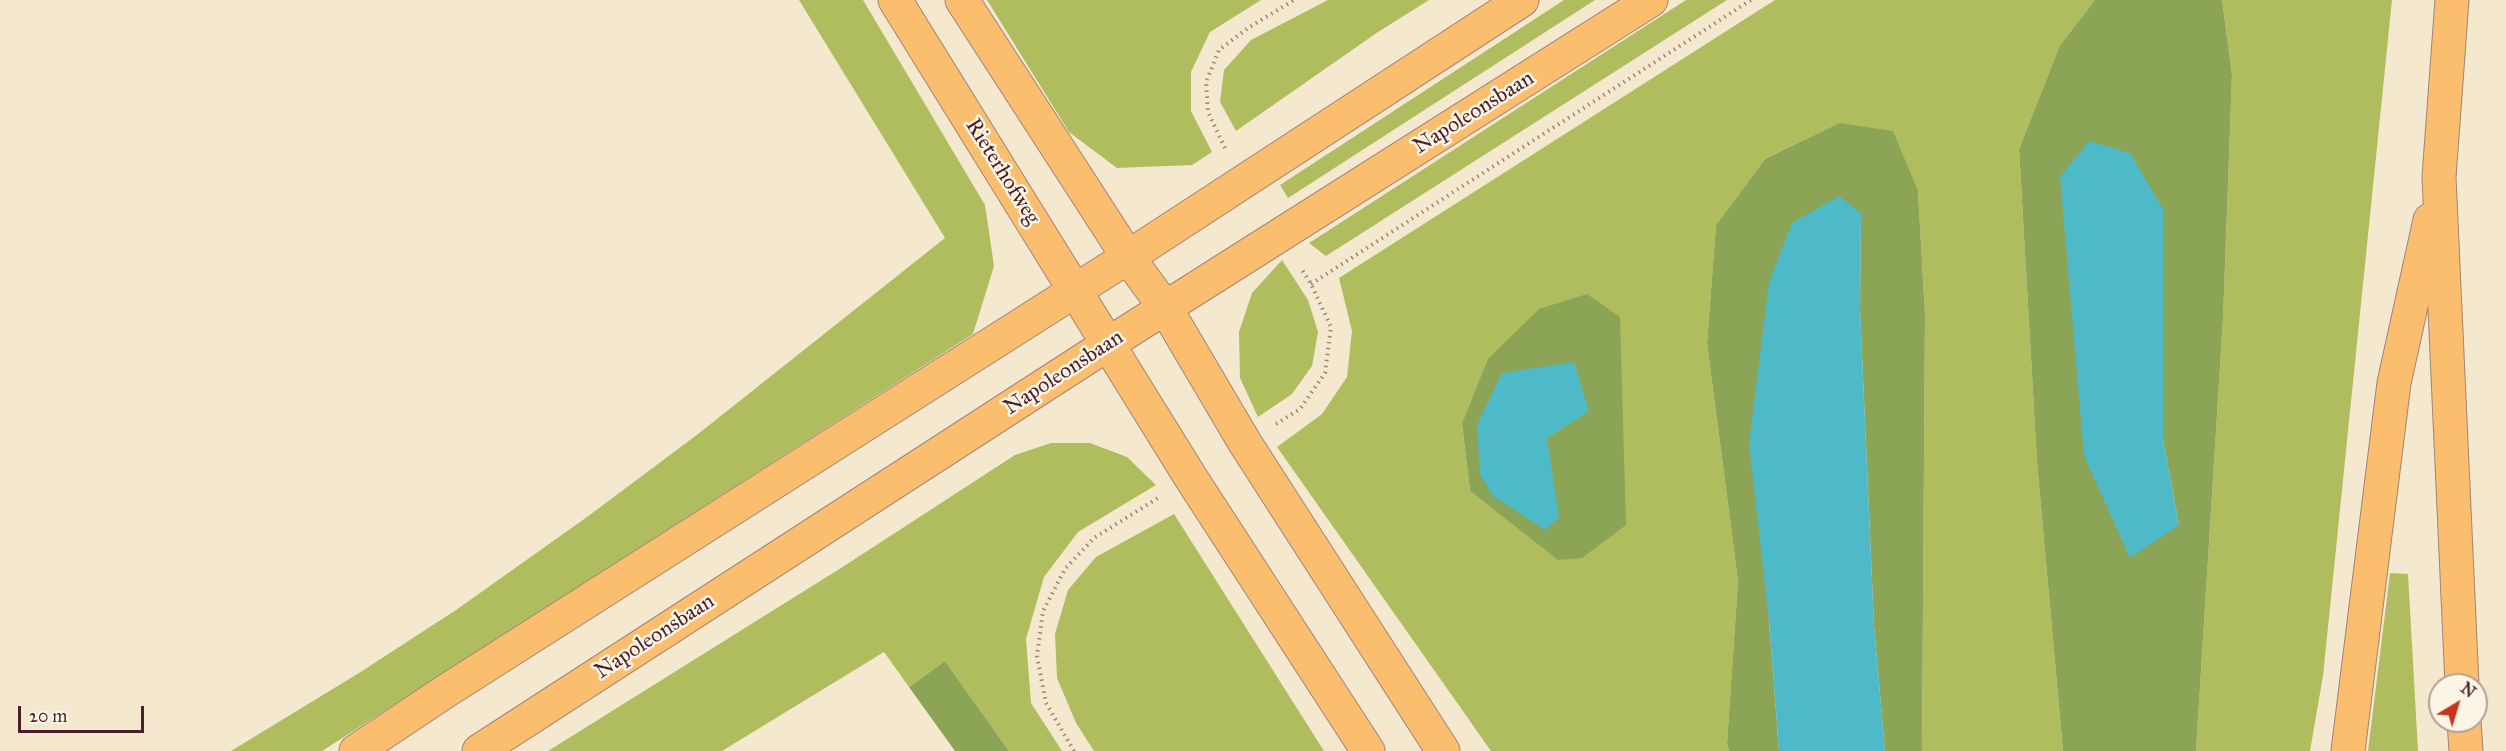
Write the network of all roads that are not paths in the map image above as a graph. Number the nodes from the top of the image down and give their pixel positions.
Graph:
1 (895, 0) edge
2 (962, 0) edge
3 (1522, 0) edge
4 (1651, 0) edge
5 (2452, 0) edge
6 (2439, 177) junction
7 (1128, 257) junction
8 (1075, 289) junction
9 (1166, 309) junction
10 (1108, 344) junction
11 (2461, 673) edge
12 (2465, 733) edge
13 (356, 751) edge
14 (479, 751) edge
15 (1368, 751) edge
16 (1443, 751) edge
17 (2348, 751) edge
18 (2466, 751) edge

1 - 8 main road, Rieterhofweg
2 - 7 main road
3 - 7 main road
4 - 9 main road, Napoleonsbaan
5 - 6 main road
6 - 11 main road
6 - 17 main road
7 - 8 main road
7 - 9 main road
8 - 10 main road, Rieterhofweg
8 - 13 main road
9 - 10 main road, Napoleonsbaan
9 - 16 main road
10 - 14 main road, Napoleonsbaan
10 - 15 main road, Rieterhofweg
12 - 18 main road

